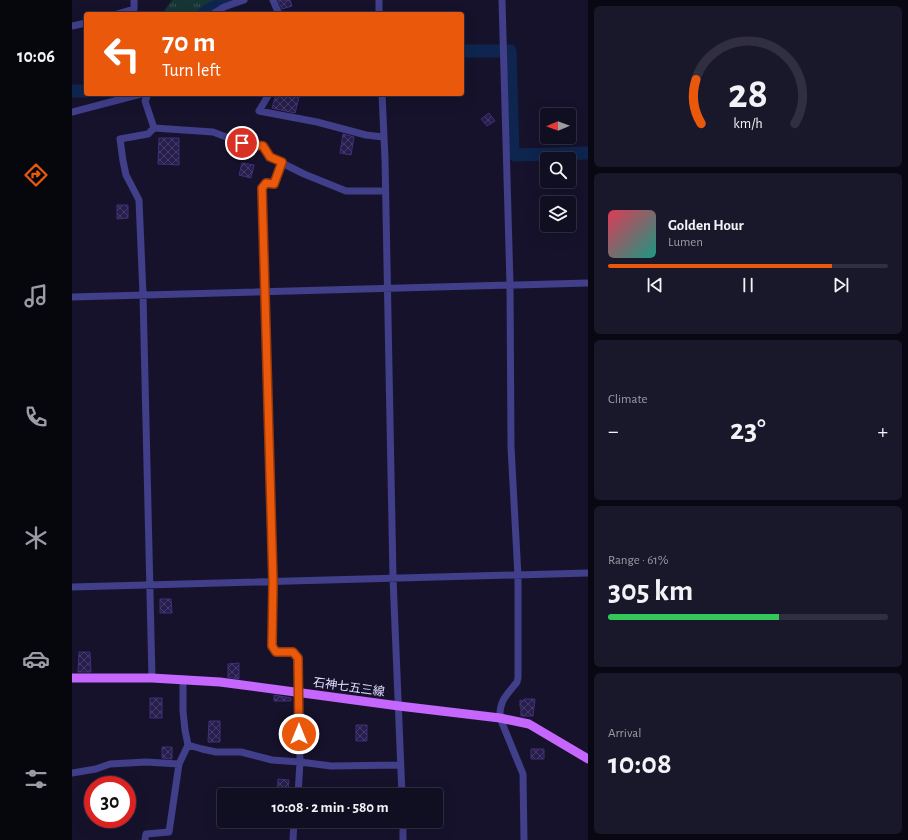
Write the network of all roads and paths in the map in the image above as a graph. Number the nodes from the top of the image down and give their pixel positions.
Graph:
1 (134, 0) edge
2 (244, 0) edge
3 (273, 0) edge
4 (379, 0) edge
5 (502, 0) edge
6 (124, 12) edge
7 (216, 12) edge
8 (278, 12) edge
9 (379, 12) edge
10 (84, 23) edge
11 (72, 26) edge
12 (133, 96) edge
13 (147, 96) edge
14 (268, 96) edge
15 (382, 96) edge
16 (72, 112) edge
17 (154, 128) junction
18 (383, 137) junction
19 (282, 162) junction
20 (385, 191) junction
21 (588, 283) edge
22 (510, 284) junction
23 (387, 288) junction
24 (265, 292) junction
25 (143, 295) junction
26 (72, 297) edge
27 (588, 573) edge
28 (518, 576) junction
29 (392, 578) junction
30 (273, 582) junction
31 (150, 586) junction
32 (72, 587) edge
33 (72, 678) edge
34 (152, 678) junction
35 (183, 680) junction
36 (299, 692) junction
37 (399, 706) junction
38 (500, 718) junction
39 (188, 745) junction
40 (588, 759) edge
41 (300, 762) junction
42 (179, 764) junction
43 (400, 764) junction
44 (72, 773) edge
45 (298, 788) edge
46 (402, 788) edge
47 (293, 828) edge
48 (403, 828) edge
49 (145, 840) edge
50 (292, 840) edge
51 (403, 840) edge
52 (524, 840) edge

1 - 6 street
2 - 7 street
3 - 8 street
4 - 9 street
5 - 22 street
10 - 11 street
12 - 16 street
13 - 17 street
14 - 18 street
15 - 18 street
17 - 19 street
17 - 25 street
18 - 20 street
19 - 20 street
19 - 24 street
20 - 23 street
21 - 22 street
22 - 23 street
22 - 28 street
23 - 24 street
23 - 29 street
24 - 25 street
24 - 30 street
25 - 26 street
25 - 31 street
27 - 28 street
28 - 29 street
28 - 38 street
29 - 30 street
29 - 37 street
30 - 31 street
30 - 36 street
31 - 32 street
31 - 34 street
33 - 34 main road, 石神七五三線
34 - 35 main road, 石神七五三線
35 - 36 main road, 石神七五三線
35 - 39 street
36 - 37 main road, 石神七五三線
36 - 41 street
37 - 38 main road, 石神七五三線
37 - 43 street
38 - 40 main road, 石神七五三線
38 - 52 street
39 - 41 street
39 - 42 street
41 - 43 street
41 - 45 street
42 - 44 street
42 - 49 street
43 - 46 street
47 - 50 street
48 - 51 street

